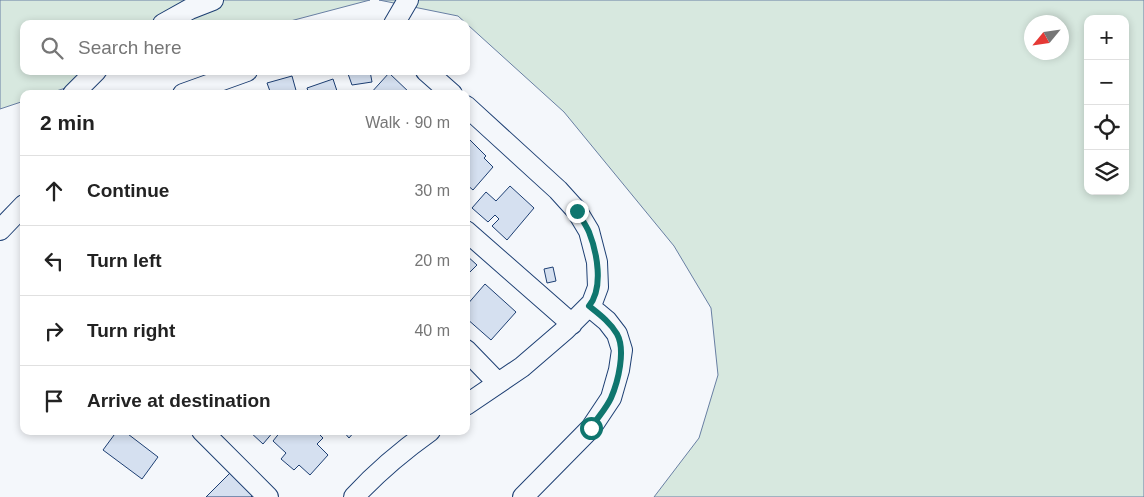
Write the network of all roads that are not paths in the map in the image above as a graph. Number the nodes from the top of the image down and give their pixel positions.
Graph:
1 (213, 0) edge
2 (408, 0) edge
3 (170, 20) edge
4 (396, 20) edge
5 (92, 75) edge
6 (236, 75) edge
7 (431, 75) edge
8 (77, 90) edge
9 (194, 90) edge
10 (447, 90) edge
11 (470, 110) edge
12 (20, 209) edge
13 (0, 230) edge
14 (470, 235) edge
15 (589, 306) junction
16 (572, 324) junction
17 (470, 354) edge
18 (498, 383) junction
19 (470, 402) edge
20 (206, 435) edge
21 (424, 435) edge
22 (268, 497) edge
23 (354, 497) edge
24 (522, 497) edge

1 - 3 street
2 - 4 street
5 - 8 street
6 - 9 street
7 - 10 street
11 - 15 street
12 - 13 street
14 - 16 street
15 - 16 street
15 - 24 street
16 - 18 street
17 - 18 street
18 - 19 street
20 - 22 street
21 - 23 street

